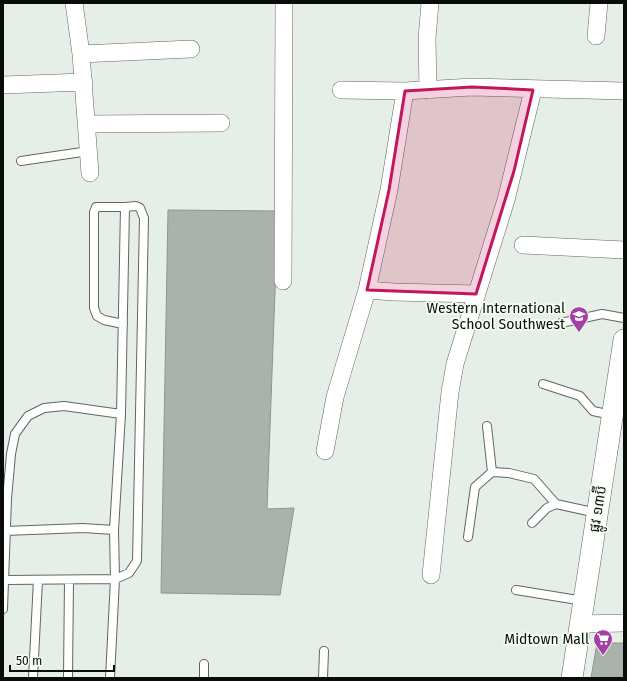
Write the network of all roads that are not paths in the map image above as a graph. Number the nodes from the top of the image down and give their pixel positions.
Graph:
1 (74, 3) edge
2 (284, 3) edge
3 (430, 3) edge
4 (599, 3) edge
5 (596, 36) dead end
6 (191, 50) dead end
7 (81, 54) junction
8 (84, 82) junction
9 (3, 85) edge
10 (341, 90) dead end
11 (428, 90) junction
12 (533, 90) junction
13 (405, 91) junction
14 (624, 91) edge
15 (87, 124) junction
16 (221, 124) dead end
17 (88, 151) junction
18 (21, 161) dead end
19 (90, 173) dead end
20 (125, 207) junction
21 (523, 245) dead end
22 (624, 250) edge
23 (283, 281) dead end
24 (367, 290) junction
25 (476, 294) junction
26 (624, 318) edge
27 (561, 323) dead end
28 (123, 324) junction
29 (624, 340) edge
30 (543, 384) dead end
31 (121, 414) junction
32 (612, 415) junction
33 (487, 426) dead end
34 (325, 451) dead end
35 (492, 472) junction
36 (556, 504) junction
37 (598, 513) junction
38 (532, 523) dead end
39 (5, 530) junction
40 (114, 530) junction
41 (468, 537) dead end
42 (431, 575) dead end
43 (115, 579) junction
44 (5, 580) junction
45 (38, 580) junction
46 (69, 580) junction
47 (516, 590) dead end
48 (584, 601) junction
49 (3, 609) edge
50 (624, 623) edge
51 (581, 624) junction
52 (324, 651) dead end
53 (204, 664) dead end
54 (33, 678) edge
55 (68, 678) edge
56 (110, 678) edge
57 (204, 678) edge
58 (323, 678) edge
59 (572, 678) edge

1 - 7 street
2 - 23 street
3 - 11 street
4 - 5 street
6 - 7 street
7 - 8 street
8 - 9 street
8 - 15 street
10 - 13 street
11 - 12 street
11 - 13 street
12 - 14 street
12 - 25 street
13 - 24 street
15 - 16 street
15 - 17 street
17 - 18 lane
17 - 19 street
20 - 28 lane
20 - 28 lane
20 - 43 lane
21 - 22 street
24 - 25 street
24 - 34 street
25 - 42 street
26 - 27 lane
28 - 31 lane
29 - 32 street, ផ្លូវ ១៣ប៊ី
30 - 32 lane
31 - 39 lane
31 - 40 lane
32 - 37 street, ផ្លូវ ១៣ប៊ី
33 - 35 lane
35 - 36 lane
35 - 41 lane
36 - 37 lane
36 - 38 lane
37 - 48 street, ផ្លូវ ១៣ប៊ី
39 - 40 lane
39 - 44 lane
40 - 43 lane
43 - 46 lane
43 - 56 lane
44 - 45 lane
44 - 49 lane
45 - 46 lane
45 - 54 lane
46 - 55 lane
47 - 48 lane
48 - 51 street, ផ្លូវ ១៣ប៊ី
50 - 51 street
51 - 59 street, ផ្លូវ ១៣ប៊ី
52 - 58 lane
53 - 57 lane

